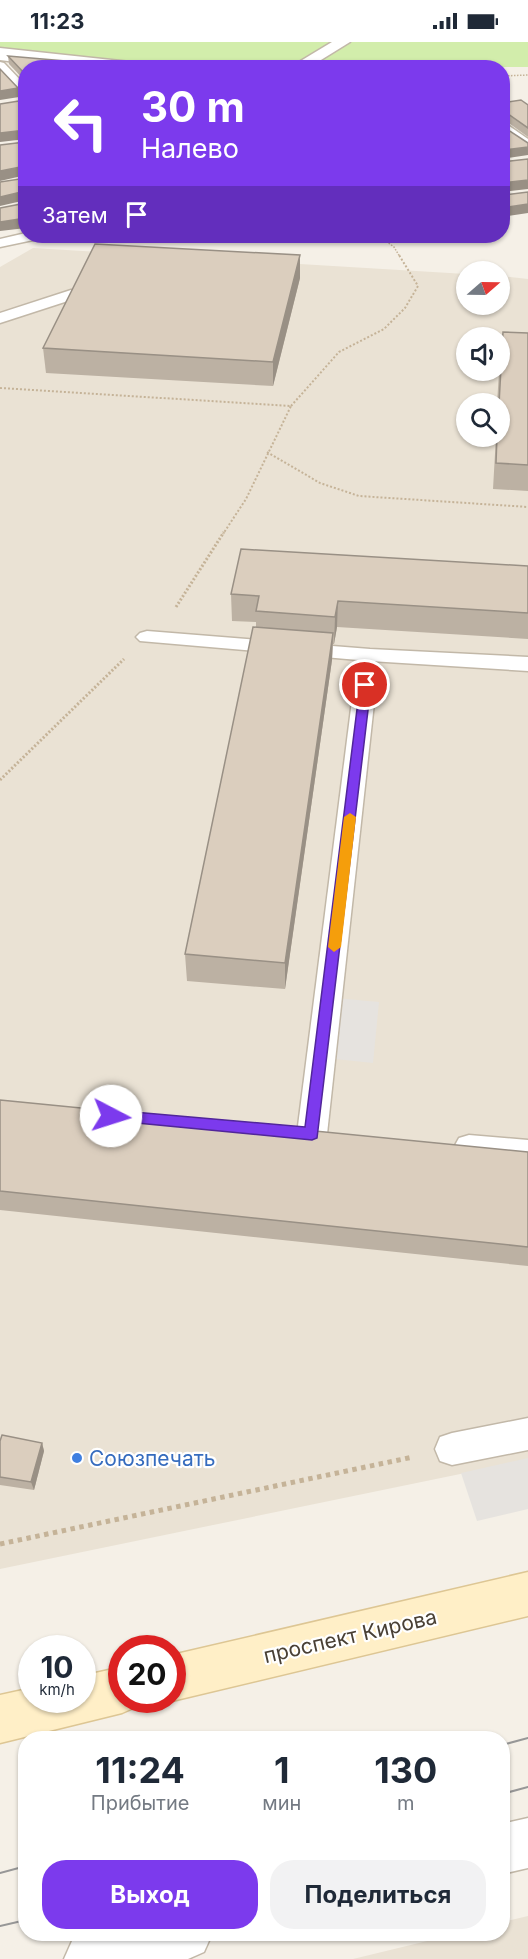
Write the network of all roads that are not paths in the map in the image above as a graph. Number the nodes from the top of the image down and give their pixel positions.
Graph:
1 (343, 42) edge
2 (0, 54) edge
3 (34, 60) edge
4 (63, 60) edge
5 (310, 60) edge
6 (0, 66) edge
7 (18, 93) edge
8 (510, 131) edge
9 (528, 146) edge
10 (18, 239) edge
11 (0, 243) edge
12 (71, 295) edge
13 (0, 318) edge
14 (147, 637) road end
15 (528, 664) edge
16 (365, 685) dead end
17 (311, 1134) edge
18 (448, 1145) edge
19 (528, 1152) edge
20 (528, 1434) edge
21 (452, 1449) road end
22 (528, 1594) edge
23 (186, 1675) edge
24 (108, 1693) edge
25 (0, 1719) edge
26 (528, 1843) edge
27 (510, 1847) edge
28 (159, 1941) edge
29 (90, 1959) edge

1 - 5 street
2 - 3 street
2 - 4 lane
6 - 7 lane
8 - 9 lane
10 - 11 lane
12 - 13 lane
14 - 15 lane
16 - 17 lane
18 - 19 lane
20 - 21 lane
22 - 23 main road, проспект Кирова
24 - 25 main road
26 - 27 street
28 - 29 street

